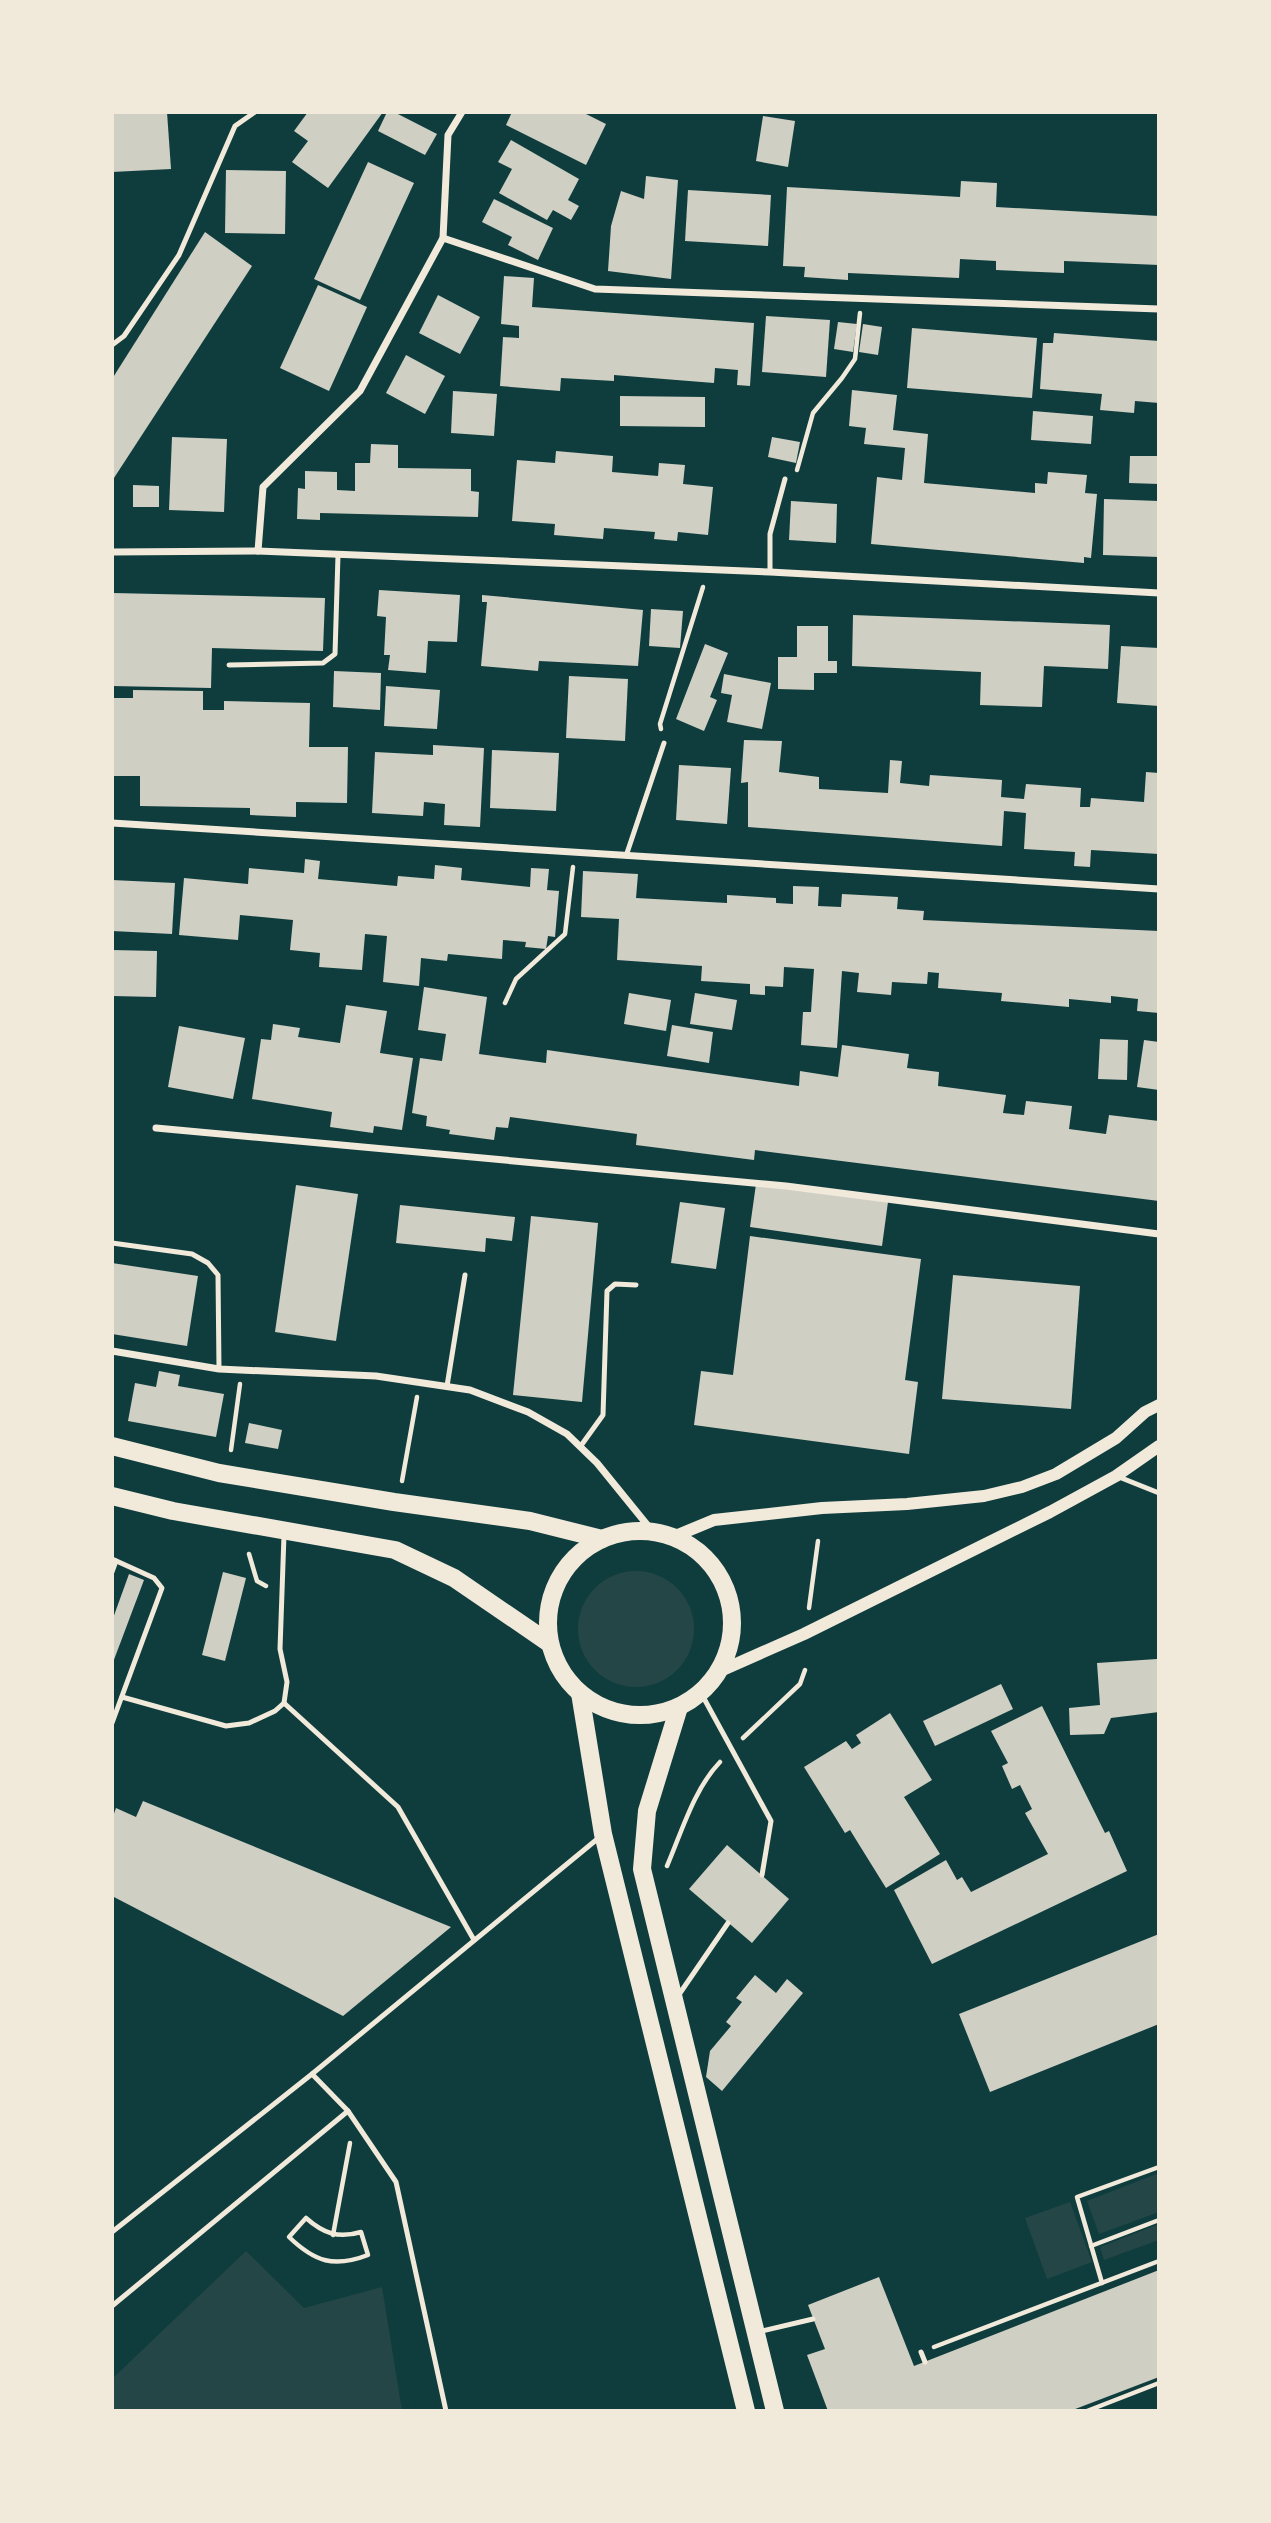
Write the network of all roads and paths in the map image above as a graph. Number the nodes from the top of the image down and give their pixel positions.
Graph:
1 (255, 112) edge
2 (462, 112) edge
3 (443, 238) junction
4 (860, 298) junction
5 (1159, 309) edge
6 (112, 345) edge
7 (785, 479) joint
8 (258, 551) junction
9 (112, 552) edge
10 (338, 555) junction
11 (708, 570) junction
12 (770, 572) junction
13 (1159, 593) edge
14 (229, 665) dead end
15 (664, 743) joint
16 (112, 823) edge
17 (575, 853) junction
18 (626, 856) junction
19 (1159, 889) edge
20 (505, 1003) dead end
21 (156, 1128) dead end
22 (1159, 1234) edge
23 (112, 1243) edge
24 (465, 1275) dead end
25 (636, 1285) dead end
26 (112, 1351) edge
27 (219, 1369) junction
28 (242, 1370) junction
29 (420, 1382) junction
30 (447, 1386) junction
31 (1159, 1405) edge
32 (112, 1446) edge
33 (1159, 1446) edge
34 (580, 1447) junction
35 (232, 1450) dead end
36 (1116, 1476) junction
37 (402, 1482) dead end
38 (1159, 1493) edge
39 (112, 1496) edge
40 (284, 1532) junction
41 (653, 1532) junction
42 (673, 1537) junction
43 (602, 1539) junction
44 (818, 1541) dead end
45 (249, 1555) dead end
46 (114, 1560) edge
47 (112, 1572) edge
48 (282, 1595) junction
49 (808, 1608) dead end
50 (549, 1643) junction
51 (804, 1670) dead end
52 (718, 1672) junction
53 (580, 1693) junction
54 (701, 1693) junction
55 (122, 1697) junction
56 (284, 1703) junction
57 (679, 1707) junction
58 (112, 1723) edge
59 (732, 1749) junction
60 (603, 1834) junction
61 (665, 1870) dead end
62 (762, 1875) dead end
63 (728, 1923) dead end
64 (474, 1940) junction
65 (674, 2001) junction
66 (312, 2074) junction
67 (348, 2111) junction
68 (355, 2121) junction
69 (1159, 2167) edge
70 (1159, 2220) edge
71 (112, 2232) edge
72 (332, 2235) junction
73 (1091, 2246) junction
74 (1159, 2261) edge
75 (1102, 2283) junction
76 (112, 2306) edge
77 (813, 2319) dead end
78 (756, 2332) junction
79 (921, 2352) joint
80 (925, 2362) dead end
81 (1159, 2383) edge
82 (446, 2411) edge
83 (746, 2411) edge
84 (775, 2411) edge
85 (1087, 2411) edge

1 - 6 lane
2 - 3 street
3 - 4 street
3 - 8 street
4 - 5 street
4 - 7 path
7 - 12 lane
8 - 9 street
8 - 10 street
10 - 11 street
10 - 14 lane
11 - 12 street
11 - 15 path
12 - 13 street
15 - 18 lane
16 - 17 street
17 - 18 street
17 - 20 path
18 - 19 street
21 - 22 street
23 - 27 lane
24 - 30 lane
25 - 34 lane
26 - 27 street
27 - 28 street
28 - 29 street
28 - 35 path
29 - 30 street
29 - 37 path
30 - 34 street
31 - 42 street
32 - 43 main road
33 - 36 street
34 - 41 street
36 - 38 lane
36 - 52 street
39 - 40 main road
40 - 48 lane
40 - 50 main road
41 - 42 main road
41 - 43 main road
42 - 52 main road
43 - 50 main road
44 - 49 path
45 - 48 path
46 - 47 lane
46 - 55 lane
48 - 56 lane
50 - 53 main road
51 - 59 path
52 - 54 main road
53 - 57 main road
53 - 60 main road
54 - 57 main road
54 - 59 lane
55 - 56 lane
55 - 58 lane
56 - 64 lane
57 - 65 main road
59 - 61 path
59 - 62 lane
60 - 64 lane
60 - 83 main road
63 - 65 lane
64 - 66 lane
65 - 78 main road
66 - 67 lane
66 - 71 lane
67 - 68 lane
67 - 76 lane
68 - 72 path
68 - 82 lane
69 - 73 path
70 - 73 path
72 - 72 path
73 - 75 path
74 - 75 path
75 - 79 path
77 - 78 lane
78 - 84 main road
79 - 80 lane
81 - 85 path

